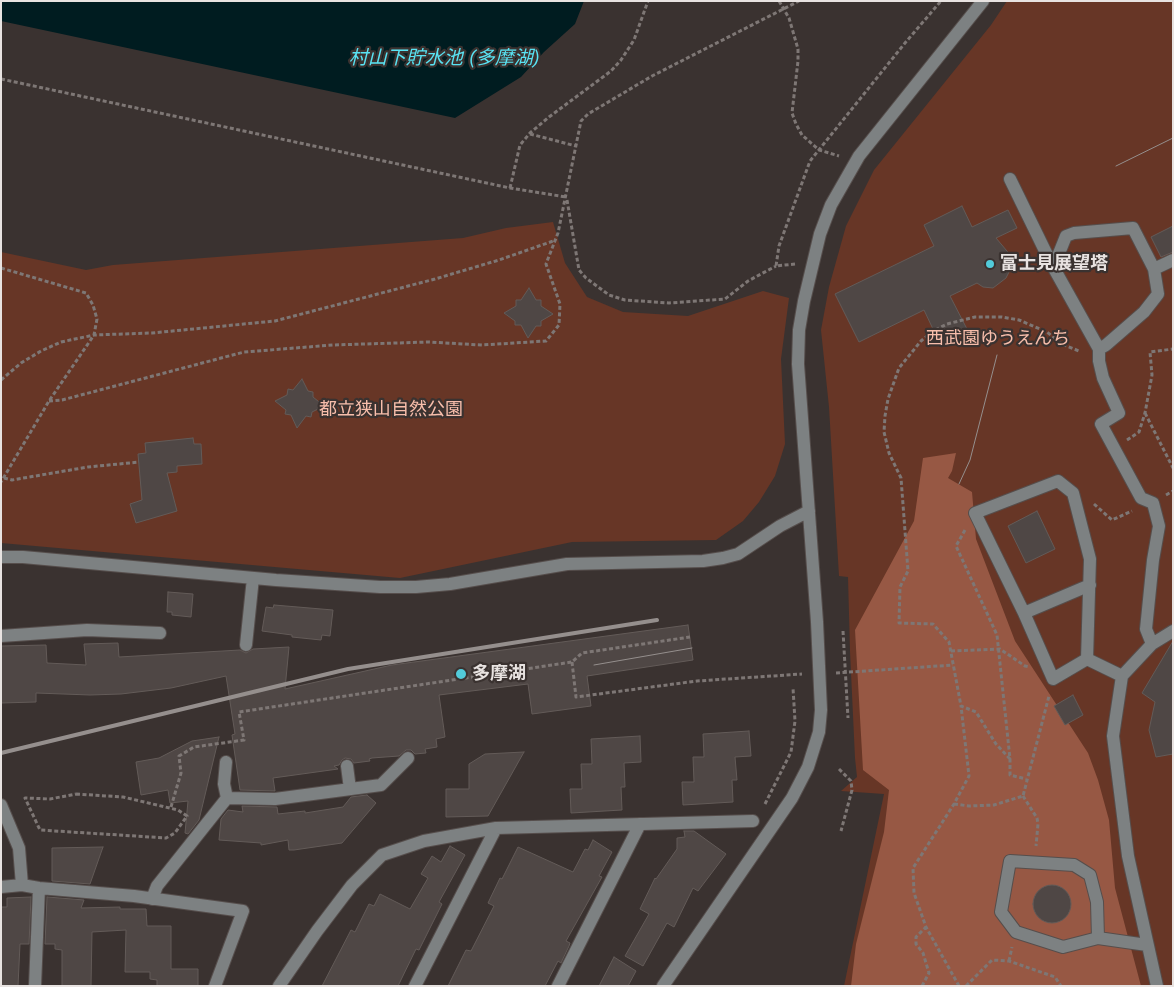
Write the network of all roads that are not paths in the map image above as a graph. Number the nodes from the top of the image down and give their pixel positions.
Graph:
1 (982, 1) edge
2 (1010, 179) dead end
3 (1173, 260) edge
4 (1051, 263) junction
5 (1154, 269) junction
6 (1099, 355) junction
7 (809, 511) junction
8 (1, 556) edge
9 (253, 578) junction
10 (1090, 585) junction
11 (1024, 612) junction
12 (1173, 631) edge
13 (160, 633) dead end
14 (1, 636) edge
15 (1152, 644) junction
16 (246, 645) dead end
17 (1086, 659) junction
18 (1122, 676) junction
19 (408, 758) dead end
20 (226, 762) dead end
21 (347, 766) dead end
22 (350, 788) junction
23 (227, 798) junction
24 (1, 805) edge
25 (753, 821) dead end
26 (640, 824) junction
27 (496, 828) junction
28 (22, 885) junction
29 (1, 886) edge
30 (39, 888) junction
31 (152, 898) junction
32 (1098, 938) junction
33 (1147, 945) junction
34 (35, 986) edge
35 (215, 986) edge
36 (278, 986) edge
37 (415, 986) edge
38 (558, 986) edge
39 (663, 986) edge
40 (1157, 986) edge

1 - 7 street
2 - 4 street
3 - 5 street
4 - 5 street
4 - 6 street
5 - 6 street
6 - 15 street
7 - 9 street
7 - 39 street
8 - 9 street
9 - 16 street
10 - 11 street
10 - 11 street
10 - 17 street
11 - 17 street
12 - 15 street
13 - 14 street
15 - 18 street
17 - 18 street
18 - 33 street
19 - 22 street
20 - 23 street
21 - 22 street
22 - 23 street
23 - 31 street
24 - 28 street
25 - 26 street
26 - 27 street
26 - 38 street
27 - 36 street
27 - 37 street
28 - 29 street
28 - 30 street
30 - 31 street
30 - 34 street
31 - 35 street
32 - 32 street
32 - 33 street
33 - 40 street

